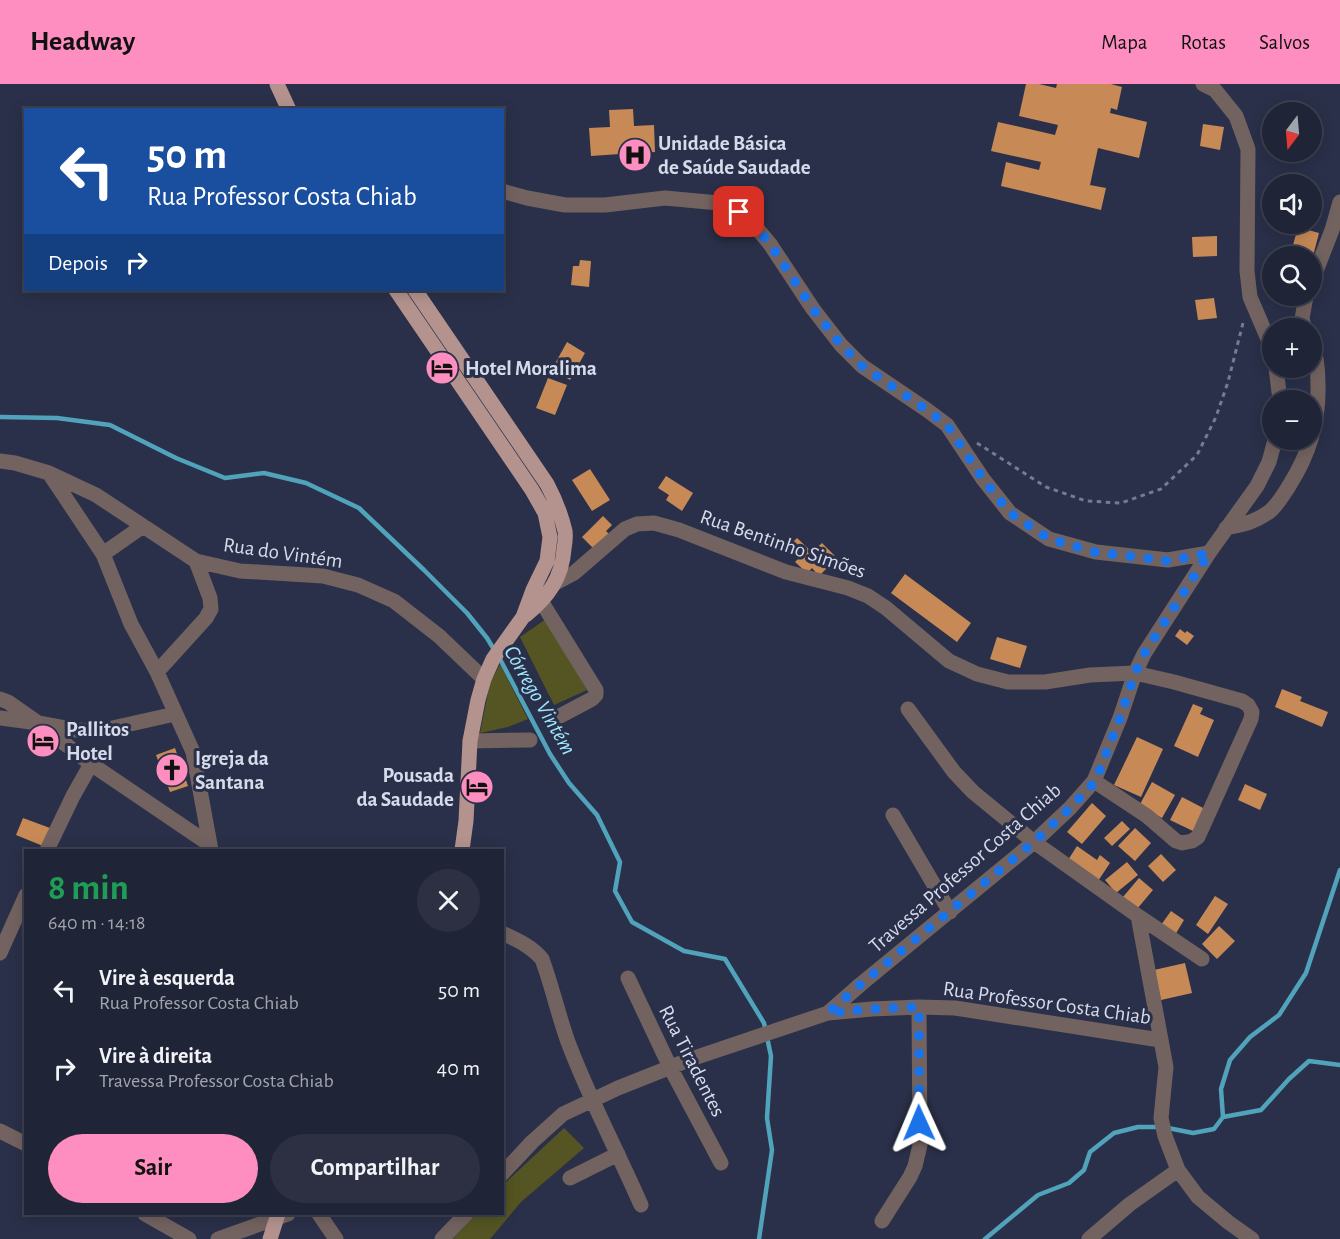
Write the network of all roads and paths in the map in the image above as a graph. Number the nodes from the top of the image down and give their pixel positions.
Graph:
1 (1203, 84) edge
2 (278, 85) edge
3 (288, 108) edge
4 (294, 108) edge
5 (504, 192) edge
6 (1340, 202) edge
7 (1322, 256) edge
8 (397, 291) edge
9 (416, 291) edge
10 (1250, 297) junction
11 (1262, 325) edge
12 (1318, 378) edge
13 (974, 441) dead end
14 (1272, 450) edge
15 (0, 461) edge
16 (49, 473) junction
17 (143, 526) junction
18 (1226, 528) junction
19 (1209, 553) junction
20 (103, 554) junction
21 (196, 561) junction
22 (555, 583) junction
23 (537, 596) junction
24 (157, 672) junction
25 (1135, 673) junction
26 (484, 679) junction
27 (0, 699) edge
28 (908, 709) dead end
29 (175, 714) junction
30 (549, 715) dead end
31 (0, 718) edge
32 (38, 723) junction
33 (530, 740) dead end
34 (471, 741) junction
35 (91, 764) junction
36 (1095, 782) junction
37 (893, 815) dead end
38 (1034, 842) junction
39 (210, 847) edge
40 (47, 849) edge
41 (462, 849) edge
42 (24, 899) edge
43 (950, 912) junction
44 (1138, 916) junction
45 (504, 934) edge
46 (0, 953) edge
47 (1202, 959) dead end
48 (628, 978) dead end
49 (919, 1007) junction
50 (828, 1013) junction
51 (1160, 1040) junction
52 (670, 1067) junction
53 (592, 1101) junction
54 (0, 1131) edge
55 (24, 1143) edge
56 (618, 1154) junction
57 (721, 1163) dead end
58 (1178, 1170) junction
59 (504, 1172) edge
60 (570, 1178) dead end
61 (641, 1205) dead end
62 (147, 1215) edge
63 (281, 1215) edge
64 (321, 1215) edge
65 (465, 1215) edge
66 (882, 1221) dead end
67 (189, 1239) edge
68 (218, 1239) edge
69 (270, 1239) edge
70 (336, 1239) edge
71 (442, 1239) edge
72 (1089, 1239) edge
73 (1252, 1239) edge

1 - 10 street
2 - 3 main road
2 - 4 main road
5 - 19 street
6 - 7 street
8 - 23 main road
9 - 22 main road
10 - 11 street
10 - 13 path
12 - 18 street
14 - 18 street, Travessa Professor Costa Chiab
15 - 16 street, Rua do Vintém
16 - 17 street, Rua do Vintém
16 - 20 street
17 - 20 street
17 - 21 street, Rua do Vintém
18 - 19 street, Travessa Professor Costa Chiab
19 - 25 street, Travessa Professor Costa Chiab
20 - 24 street
21 - 24 street
21 - 26 street, Rua do Vintém
22 - 23 main road
22 - 25 street, Rua Bentinho Simões
23 - 26 main road
23 - 30 street
24 - 29 street
25 - 36 street, Travessa Professor Costa Chiab
25 - 36 street, Rua Bentinho Simões
26 - 34 main road
27 - 32 street
28 - 38 street
29 - 32 street
29 - 39 street
31 - 32 street
32 - 35 street
33 - 34 street
34 - 41 main road
35 - 39 street
35 - 40 street
36 - 38 street, Travessa Professor Costa Chiab
37 - 43 street
38 - 43 street, Travessa Professor Costa Chiab
38 - 44 street
42 - 46 street
43 - 50 street, Travessa Professor Costa Chiab
44 - 47 street
44 - 51 street, Rua Professor Costa Chiab
45 - 53 street
48 - 52 street, Rua Tiradentes
49 - 50 street, Rua Professor Costa Chiab
49 - 51 street, Rua Professor Costa Chiab
49 - 66 street
50 - 52 street, Rua Professor Costa Chiab
51 - 58 street
52 - 53 street, Rua Professor Costa Chiab
52 - 57 street, Rua Tiradentes
53 - 56 street
53 - 59 street, Rua Professor Costa Chiab
54 - 55 street
56 - 60 street
56 - 61 street
58 - 72 street
58 - 73 street
62 - 67 street
63 - 68 street
63 - 69 main road
64 - 70 street
65 - 71 street

